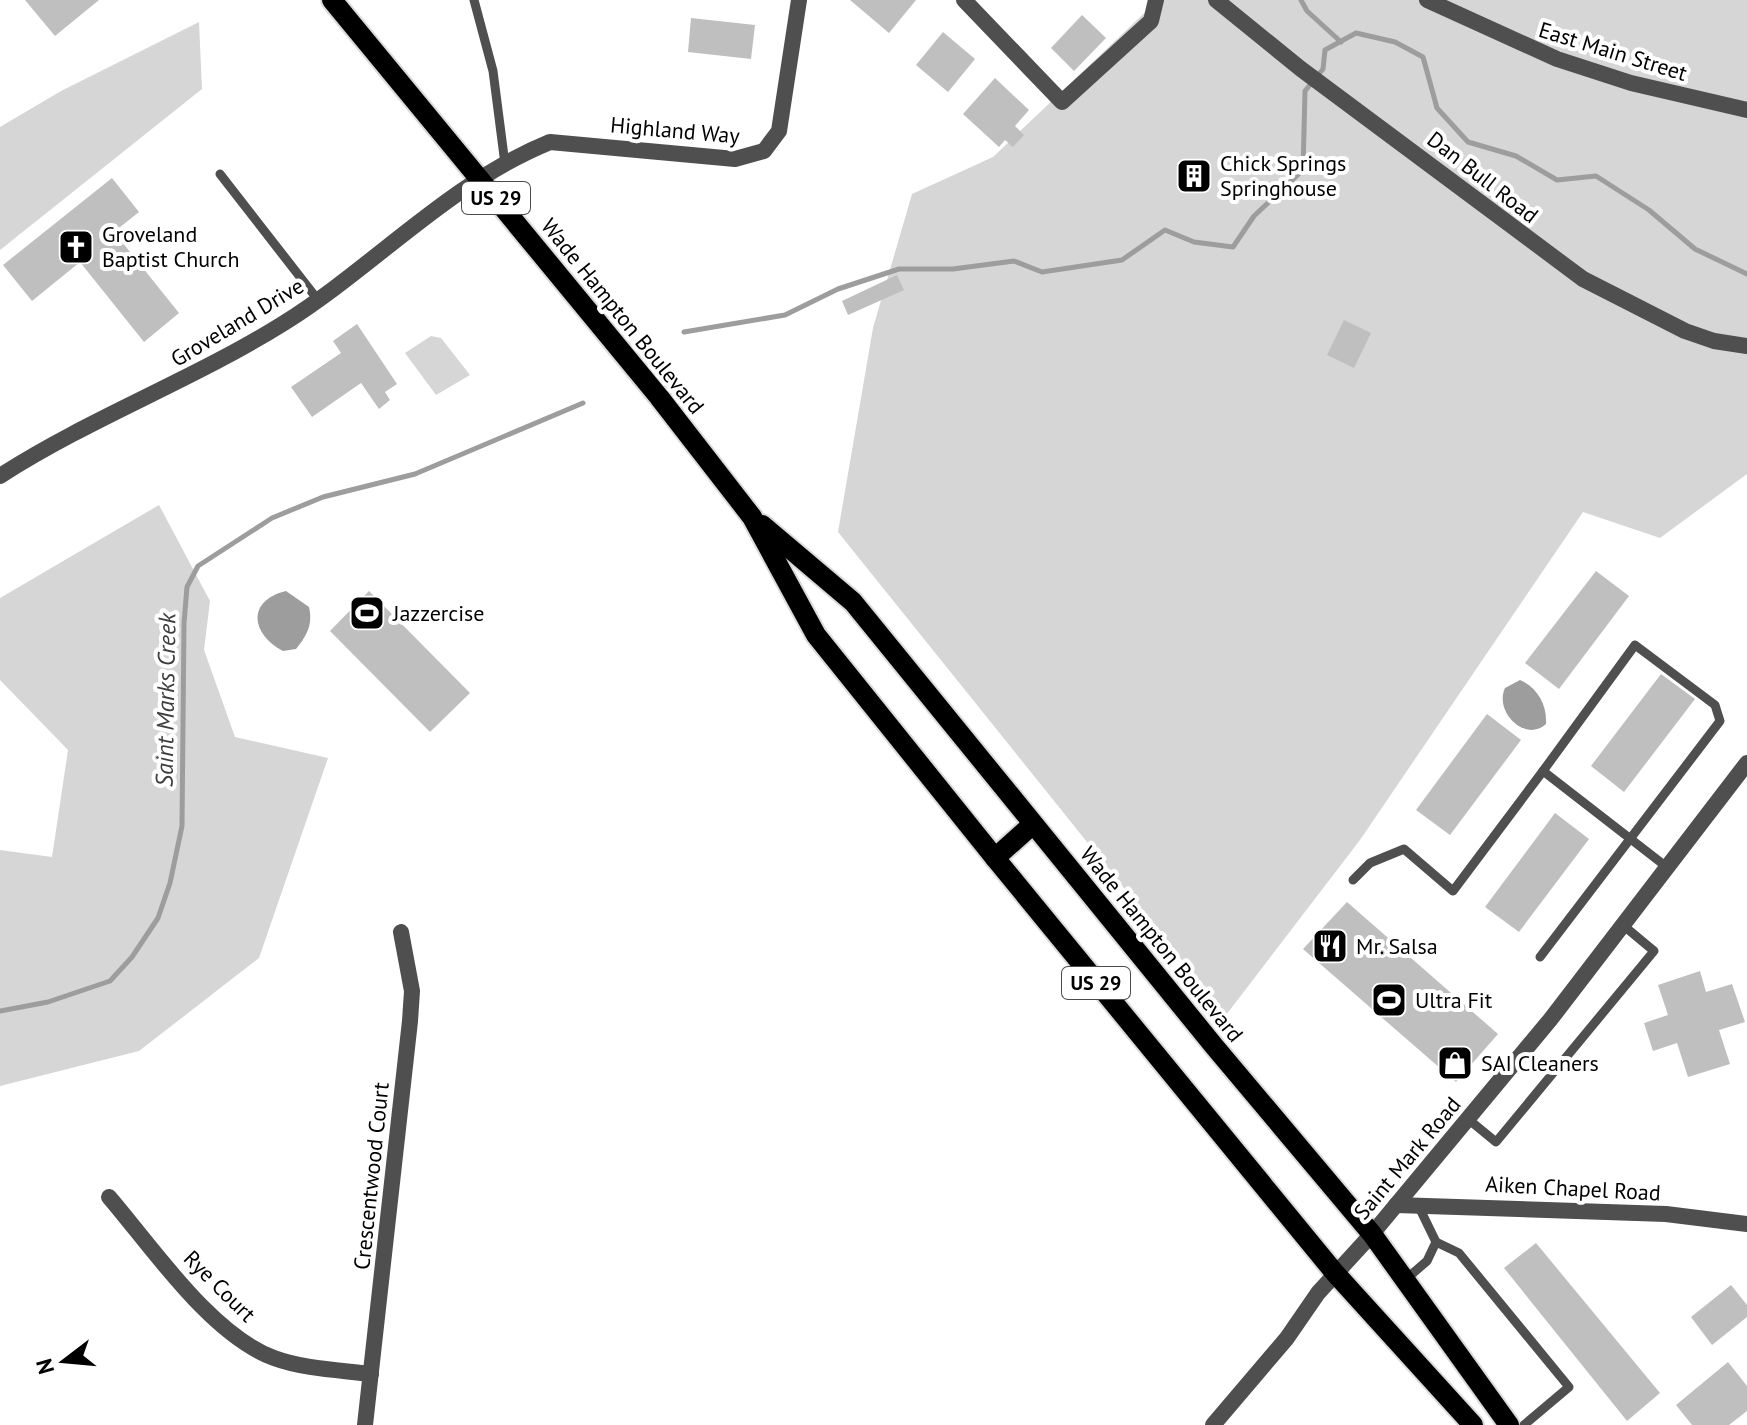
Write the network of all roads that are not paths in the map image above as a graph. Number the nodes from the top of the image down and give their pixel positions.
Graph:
1 (332, 0) edge
2 (474, 0) edge
3 (799, 0) edge
4 (964, 0) edge
5 (1156, 0) edge
6 (1216, 0) edge
7 (1427, 0) edge
8 (1747, 110) edge
9 (505, 164) junction
10 (220, 174) dead end
11 (480, 179) junction
12 (318, 300) junction
13 (1747, 346) edge
14 (0, 476) edge
15 (752, 517) junction
16 (1747, 763) edge
17 (1543, 771) junction
18 (1033, 824) junction
19 (1630, 839) junction
20 (995, 858) junction
21 (1668, 868) junction
22 (1353, 880) dead end
23 (1624, 926) junction
24 (401, 932) dead end
25 (1540, 957) dead end
26 (1468, 1119) junction
27 (109, 1197) dead end
28 (1396, 1205) junction
29 (1418, 1205) junction
30 (1747, 1224) edge
31 (1372, 1234) junction
32 (1436, 1242) junction
33 (1335, 1273) junction
34 (1405, 1280) junction
35 (371, 1374) junction
36 (365, 1425) edge
37 (1213, 1425) edge
38 (1473, 1425) edge
39 (1509, 1425) edge
40 (1524, 1425) edge

1 - 11 main road, Wade Hampton Boulevard / US 29
2 - 9 lane
3 - 9 street, Highland Way
4 - 5 street
6 - 13 street, Dan Bull Road
7 - 8 street, East Main Street
9 - 11 street, Highland Way
10 - 12 lane
11 - 12 street, Groveland Drive
11 - 15 main road, Wade Hampton Boulevard / US 29
12 - 14 street, Groveland Drive
15 - 18 main road, Wade Hampton Boulevard / US 29
15 - 20 main road, Wade Hampton Boulevard / US 29
16 - 21 street, Saint Mark Road
17 - 19 lane
17 - 19 lane
17 - 22 lane
18 - 20 main road
18 - 31 main road, Wade Hampton Boulevard / US 29
19 - 21 lane
19 - 25 lane
20 - 33 main road, Wade Hampton Boulevard / US 29
21 - 23 street, Saint Mark Road
23 - 26 street, Saint Mark Road
23 - 26 lane
24 - 35 street, Crescentwood Court
26 - 28 street, Saint Mark Road
27 - 35 street, Rye Court
28 - 29 street, Aiken Chapel Road
28 - 31 street, Saint Mark Road
29 - 30 street, Aiken Chapel Road
29 - 32 lane
31 - 33 street, Saint Mark Road
31 - 34 main road, Wade Hampton Boulevard / US 29
32 - 34 lane
32 - 40 lane
33 - 37 street, Saint Mark Road
33 - 38 main road, Wade Hampton Boulevard / US 29
34 - 39 main road, Wade Hampton Boulevard / US 29
35 - 36 street, Crescentwood Court

